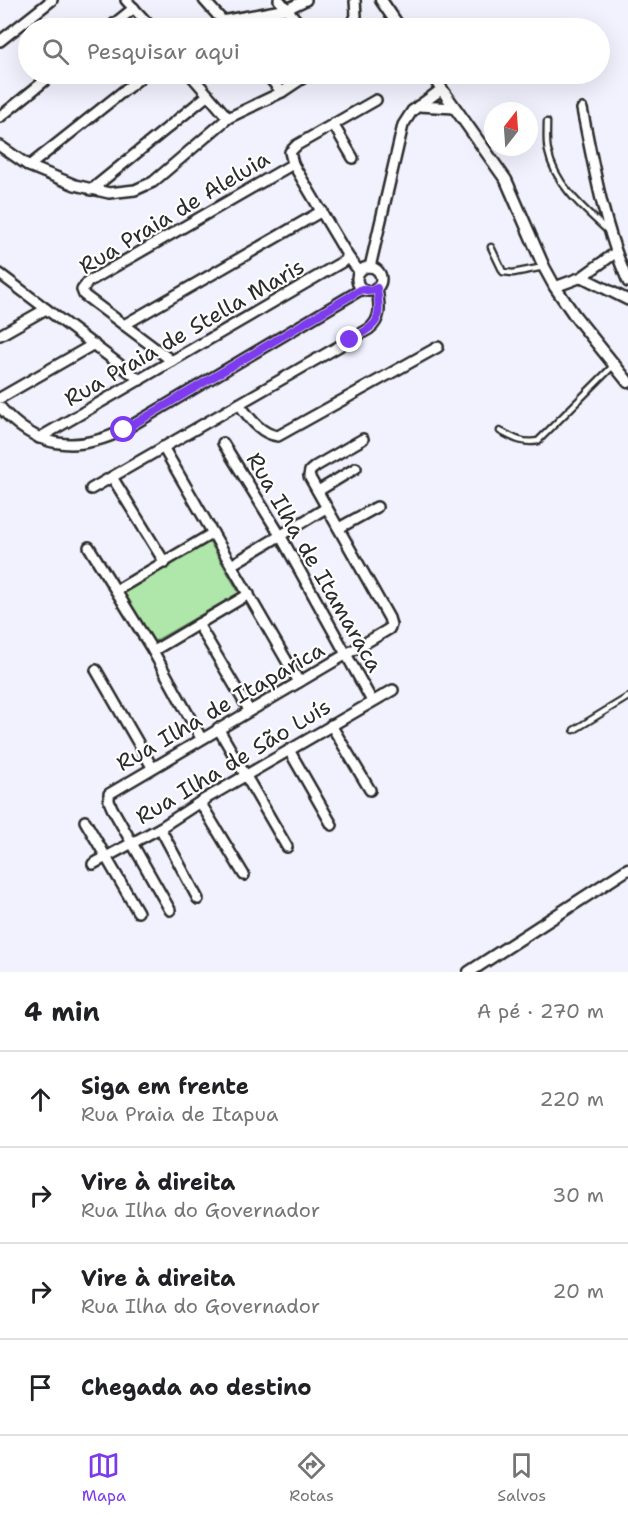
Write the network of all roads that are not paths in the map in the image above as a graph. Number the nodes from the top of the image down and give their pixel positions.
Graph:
1 (52, 0) edge
2 (126, 0) edge
3 (204, 0) edge
4 (279, 0) edge
5 (306, 0) edge
6 (355, 0) edge
7 (381, 0) edge
8 (134, 8) junction
9 (287, 9) junction
10 (29, 18) edge
11 (122, 18) edge
12 (143, 18) edge
13 (219, 18) edge
14 (252, 18) edge
15 (295, 18) edge
16 (355, 18) edge
17 (393, 18) edge
18 (18, 27) edge
19 (0, 41) edge
20 (41, 84) edge
21 (132, 84) edge
22 (199, 84) edge
23 (275, 84) edge
24 (294, 84) edge
25 (438, 84) edge
26 (442, 89) junction
27 (282, 92) junction
28 (208, 95) junction
29 (376, 100) dead end
30 (418, 106) junction
31 (455, 108) junction
32 (582, 109) dead end
33 (0, 117) edge
34 (228, 118) junction
35 (547, 122) dead end
36 (333, 124) junction
37 (0, 146) edge
38 (352, 158) dead end
39 (293, 164) junction
40 (29, 166) junction
41 (91, 190) junction
42 (322, 211) junction
43 (610, 233) junction
44 (491, 247) dead end
45 (615, 253) junction
46 (349, 258) junction
47 (370, 267) junction
48 (544, 267) junction
49 (359, 271) junction
50 (0, 274) edge
51 (582, 278) junction
52 (628, 282) edge
53 (555, 286) junction
54 (377, 288) junction
55 (362, 289) junction
56 (628, 300) edge
57 (46, 309) junction
58 (124, 325) junction
59 (0, 335) edge
60 (94, 344) junction
61 (438, 346) dead end
62 (172, 362) junction
63 (614, 365) junction
64 (140, 380) junction
65 (628, 382) edge
66 (0, 398) edge
67 (239, 404) junction
68 (0, 407) edge
69 (500, 431) dead end
70 (39, 438) junction
71 (363, 439) dead end
72 (223, 444) dead end
73 (163, 447) junction
74 (356, 468) dead end
75 (112, 477) junction
76 (315, 487) junction
77 (91, 489) dead end
78 (377, 507) dead end
79 (326, 508) junction
80 (339, 528) junction
81 (213, 533) junction
82 (280, 535) junction
83 (89, 547) dead end
84 (165, 563) junction
85 (233, 564) junction
86 (117, 590) junction
87 (249, 594) junction
88 (198, 624) junction
89 (153, 651) junction
90 (348, 655) junction
91 (96, 669) dead end
92 (299, 682) junction
93 (393, 690) dead end
94 (628, 697) edge
95 (372, 701) junction
96 (249, 710) junction
97 (331, 725) junction
98 (218, 728) junction
99 (574, 730) dead end
100 (201, 738) junction
101 (289, 750) junction
102 (153, 767) junction
103 (245, 776) junction
104 (370, 790) dead end
105 (200, 802) junction
106 (85, 821) dead end
107 (332, 825) dead end
108 (160, 828) junction
109 (133, 842) junction
110 (287, 847) dead end
111 (105, 857) junction
112 (93, 864) dead end
113 (628, 869) edge
114 (244, 875) dead end
115 (198, 899) dead end
116 (170, 910) dead end
117 (138, 912) dead end
118 (470, 972) edge

1 - 10 street
2 - 8 street
3 - 13 street
4 - 9 street
5 - 9 street
6 - 16 street
7 - 17 street
8 - 11 street
8 - 12 street
9 - 14 street
9 - 15 street
18 - 19 street
20 - 33 street
21 - 40 street
22 - 28 street
23 - 27 street
24 - 27 street
25 - 26 street
26 - 30 street
26 - 31 street
27 - 34 street
28 - 34 street
28 - 41 street
29 - 36 street
30 - 31 street
30 - 47 street
31 - 48 street
32 - 43 street
34 - 41 street
35 - 43 lane
36 - 38 street
36 - 39 street
37 - 40 street
39 - 42 street
39 - 58 street, Rua Praia de Aleluia
40 - 41 street
42 - 46 street
42 - 58 street
43 - 45 street
44 - 48 lane
45 - 51 street
45 - 52 street
46 - 49 street
46 - 62 street, Rua Praia de Stella Maris
47 - 49 street
47 - 54 street
48 - 53 street
49 - 55 street
50 - 57 street
51 - 53 street
51 - 56 street
53 - 63 street
54 - 55 street
54 - 67 street
55 - 70 street
57 - 59 street
57 - 60 street
58 - 62 street, Rua Praia de Aleluia
60 - 64 street
60 - 66 street
61 - 67 street
62 - 64 street, Rua Praia de Stella Maris
63 - 65 street
63 - 69 lane
64 - 70 street, Rua Praia de Stella Maris
67 - 73 street
68 - 70 street
71 - 76 street
72 - 82 street, Rua Ilha de Itamaraca
73 - 75 street
73 - 81 street
74 - 76 street
75 - 77 street
75 - 84 street
76 - 79 street
78 - 80 street
79 - 80 street
79 - 82 street
80 - 90 street, Rua Ilha de Itaparica
81 - 84 street
81 - 85 street
82 - 85 street
82 - 90 street, Rua Ilha de Itamaraca
83 - 86 street
84 - 86 street
85 - 87 street
86 - 89 street
87 - 88 street
87 - 92 street
88 - 89 street
88 - 96 street
89 - 100 street
90 - 92 street, Rua Ilha de Itaparica
90 - 95 street, Rua Ilha de Itamaraca
91 - 102 street
92 - 96 street, Rua Ilha de Itaparica
93 - 95 street, Rua Ilha de São Luís
94 - 99 lane
95 - 97 street, Rua Ilha de São Luís
96 - 98 street, Rua Ilha de Itaparica
97 - 101 street, Rua Ilha de São Luís
97 - 104 street
98 - 100 street, Rua Ilha de Itaparica
98 - 103 street
100 - 102 street, Rua Ilha de Itaparica
101 - 103 street, Rua Ilha de São Luís
101 - 107 street
102 - 109 street, Rua Ilha de Itaparica
103 - 105 street, Rua Ilha de São Luís
103 - 110 street
105 - 108 street, Rua Ilha de São Luís
105 - 114 street
106 - 111 street
108 - 109 street, Rua Ilha de São Luís
108 - 115 street
109 - 111 street, Rua Ilha de São Luís
109 - 116 street, Rua Ilha de Itaparica
111 - 112 street, Rua Ilha de São Luís
111 - 117 street
113 - 118 street

